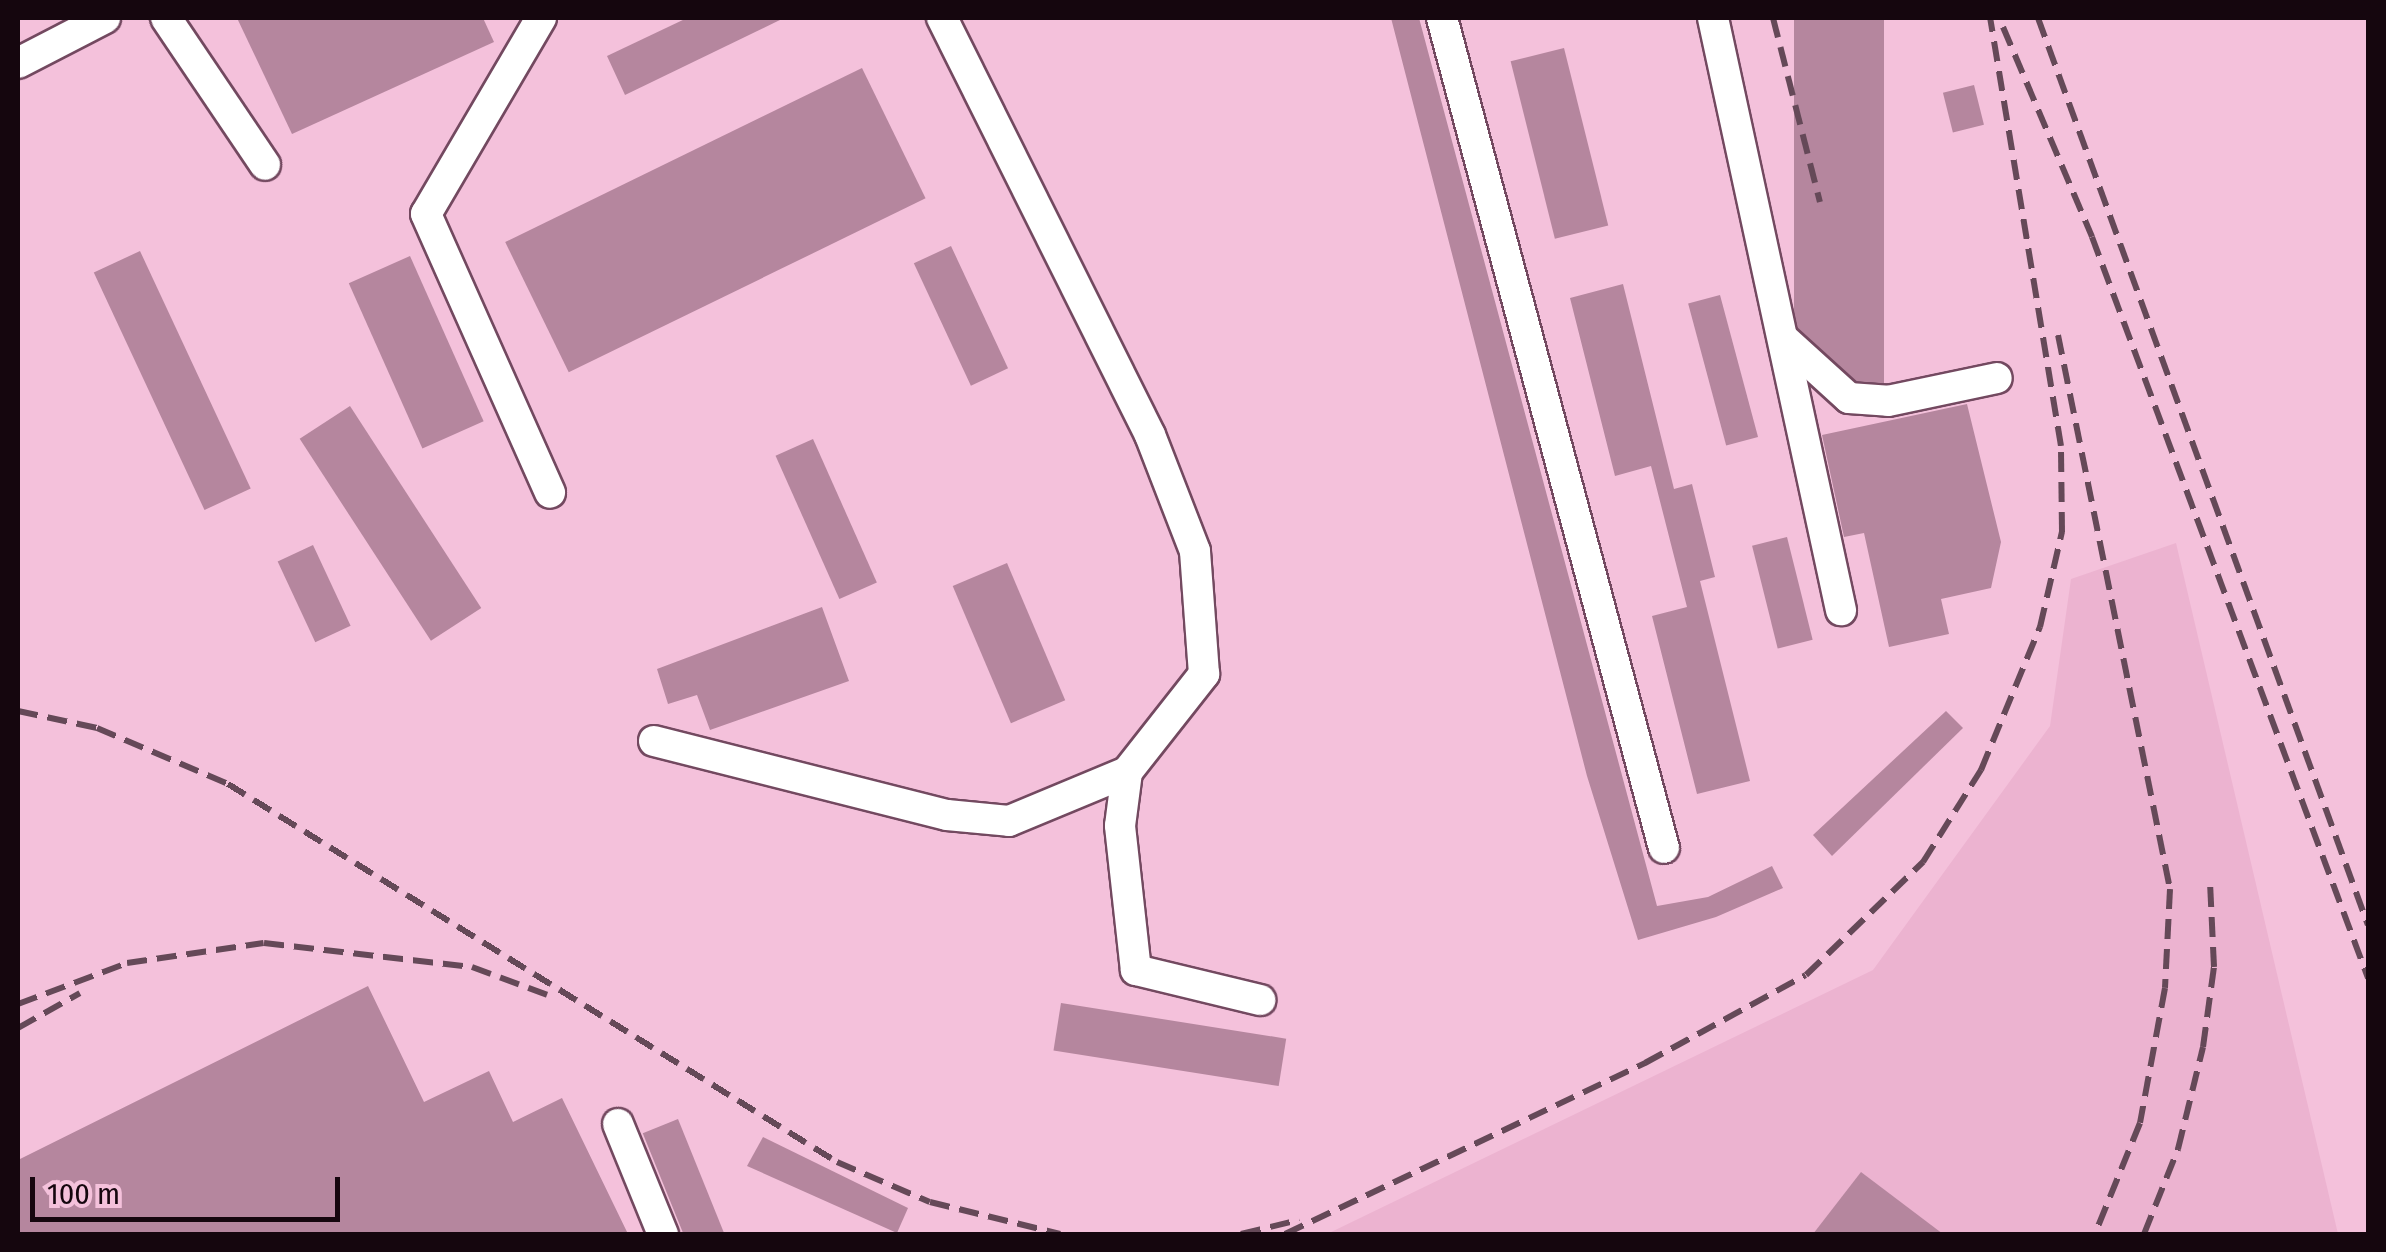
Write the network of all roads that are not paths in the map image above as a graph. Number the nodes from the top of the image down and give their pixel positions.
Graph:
1 (105, 18) edge
2 (166, 18) edge
3 (541, 18) edge
4 (942, 18) edge
5 (1442, 18) edge
6 (1712, 18) edge
7 (18, 63) edge
8 (264, 165) dead end
9 (1786, 340) junction
10 (1997, 378) dead end
11 (550, 493) dead end
12 (1841, 610) dead end
13 (654, 741) dead end
14 (1127, 772) junction
15 (1664, 848) dead end
16 (1260, 1000) dead end
17 (618, 1124) dead end
18 (662, 1234) edge

1 - 7 street
2 - 8 street
3 - 11 street
4 - 14 street
5 - 15 street
6 - 9 street
9 - 10 street
9 - 12 street
13 - 14 street
14 - 16 street
17 - 18 street

